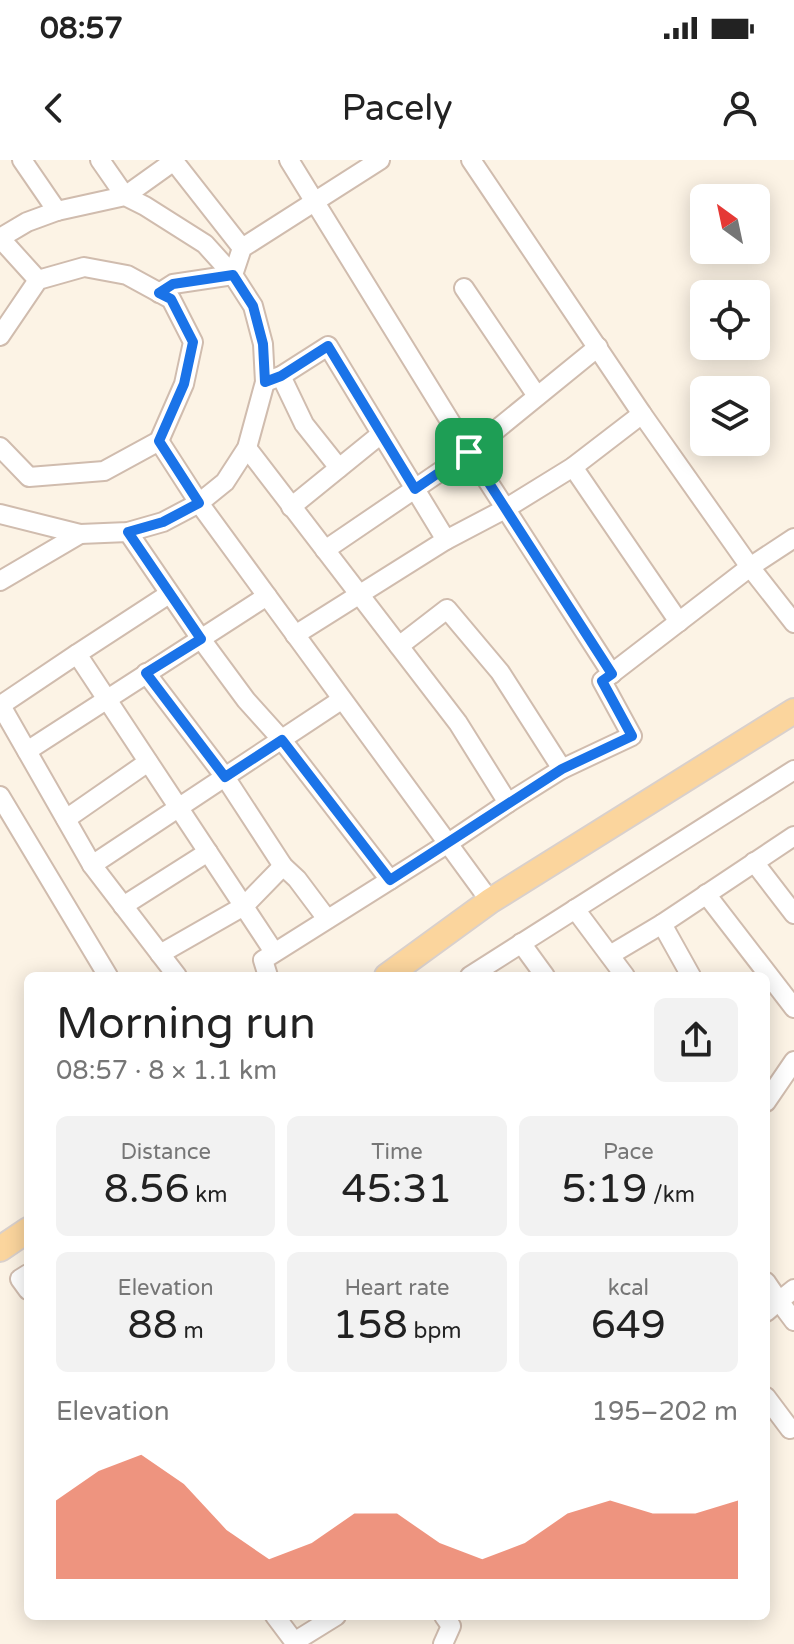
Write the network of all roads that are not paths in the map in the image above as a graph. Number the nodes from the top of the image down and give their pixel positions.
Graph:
1 (22, 160) edge
2 (100, 160) edge
3 (174, 160) edge
4 (289, 160) edge
5 (380, 160) edge
6 (471, 160) edge
7 (125, 196) junction
8 (316, 201) junction
9 (57, 211) junction
10 (0, 238) edge
11 (242, 248) junction
12 (233, 275) junction
13 (38, 280) junction
14 (464, 288) dead end
15 (159, 293) junction
16 (0, 336) edge
17 (598, 347) junction
18 (273, 379) junction
19 (537, 396) junction
20 (642, 414) junction
21 (381, 434) junction
22 (159, 441) junction
23 (0, 447) edge
24 (247, 448) junction
25 (469, 452) junction
26 (573, 467) junction
27 (339, 468) junction
28 (415, 489) junction
29 (199, 503) junction
30 (291, 507) junction
31 (505, 509) junction
32 (0, 514) edge
33 (128, 532) junction
34 (80, 534) junction
35 (794, 538) edge
36 (446, 540) junction
37 (325, 550) junction
38 (750, 567) junction
39 (0, 581) edge
40 (169, 594) junction
41 (359, 594) junction
42 (267, 596) junction
43 (679, 622) junction
44 (794, 623) edge
45 (295, 635) junction
46 (201, 639) junction
47 (399, 646) junction
48 (77, 654) junction
49 (146, 673) junction
50 (612, 674) junction
51 (107, 699) junction
52 (341, 700) junction
53 (0, 704) edge
54 (794, 711) edge
55 (282, 740) junction
56 (27, 751) junction
57 (148, 762) junction
58 (562, 769) junction
59 (794, 770) edge
60 (225, 777) junction
61 (0, 796) edge
62 (508, 803) junction
63 (179, 808) junction
64 (66, 819) junction
65 (794, 836) edge
66 (447, 844) junction
67 (208, 852) junction
68 (754, 862) junction
69 (92, 865) junction
70 (283, 866) junction
71 (390, 880) junction
72 (706, 894) junction
73 (490, 901) junction
74 (123, 906) junction
75 (244, 906) junction
76 (575, 909) junction
77 (792, 909) edge
78 (327, 919) junction
79 (662, 924) junction
80 (521, 943) junction
81 (274, 952) junction
82 (160, 954) junction
83 (610, 955) junction
84 (106, 972) edge
85 (174, 972) edge
86 (267, 972) edge
87 (392, 972) edge
88 (476, 972) edge
89 (542, 972) edge
90 (622, 972) edge
91 (689, 972) edge
92 (760, 972) edge
93 (772, 990) edge
94 (794, 1008) edge
95 (794, 1061) edge
96 (770, 1096) edge
97 (24, 1233) edge
98 (0, 1249) edge
99 (780, 1301) edge
100 (794, 1321) edge
101 (770, 1402) edge
102 (790, 1429) dead end
103 (278, 1620) edge
104 (330, 1620) edge
105 (450, 1620) edge
106 (295, 1643) edge
107 (443, 1644) edge

1 - 9 street
2 - 7 street
3 - 7 street
3 - 11 street
4 - 8 street
5 - 8 street
6 - 17 street
7 - 9 street
7 - 12 street
8 - 11 street
8 - 25 street
9 - 10 street
10 - 13 street
11 - 12 street
12 - 15 street
12 - 18 street
13 - 15 street
13 - 16 street
14 - 19 street
15 - 22 street
17 - 19 street
17 - 20 street
18 - 21 street
18 - 24 street
18 - 27 street
19 - 25 street
20 - 26 street
20 - 38 street
21 - 27 street
21 - 28 street
22 - 23 street
22 - 29 street
24 - 29 street
24 - 30 street
25 - 28 street
25 - 31 street
26 - 31 street
26 - 43 street
27 - 30 street
28 - 36 street
28 - 37 street
29 - 33 street
29 - 42 street
30 - 37 street
31 - 36 street
31 - 50 street
32 - 34 street
33 - 34 street
33 - 40 street
34 - 39 street
35 - 38 street
36 - 41 street
37 - 41 street
38 - 43 street
38 - 44 street
40 - 46 street
40 - 48 street
41 - 45 street
41 - 47 street
42 - 45 street
42 - 46 street
43 - 50 street
45 - 52 street
46 - 49 street
46 - 55 street
47 - 58 street
47 - 62 street
48 - 51 street
48 - 53 street
49 - 51 street
49 - 60 street
50 - 58 street
51 - 56 street
51 - 57 street
52 - 55 street
52 - 66 street
53 - 56 street
54 - 73 main road
55 - 60 street
55 - 71 street
56 - 64 street
57 - 63 street
57 - 64 street
58 - 62 street
59 - 76 street
60 - 63 street
60 - 70 street
61 - 84 street
62 - 66 street
63 - 67 street
63 - 69 street
64 - 69 street
65 - 68 street
66 - 71 street
66 - 73 street
67 - 74 street
67 - 75 street
68 - 72 street
68 - 77 street
69 - 74 street
70 - 75 street
70 - 78 street
71 - 78 street
72 - 79 street
72 - 92 street
73 - 87 main road
74 - 82 street
75 - 81 street
75 - 82 street
76 - 80 street
76 - 83 street
78 - 81 street
79 - 83 street
79 - 91 street
80 - 88 street
80 - 89 street
81 - 86 street
82 - 85 street
83 - 90 street
93 - 94 street
95 - 96 street
97 - 98 main road
99 - 100 street
101 - 102 street
103 - 106 street
104 - 106 street
105 - 107 street

